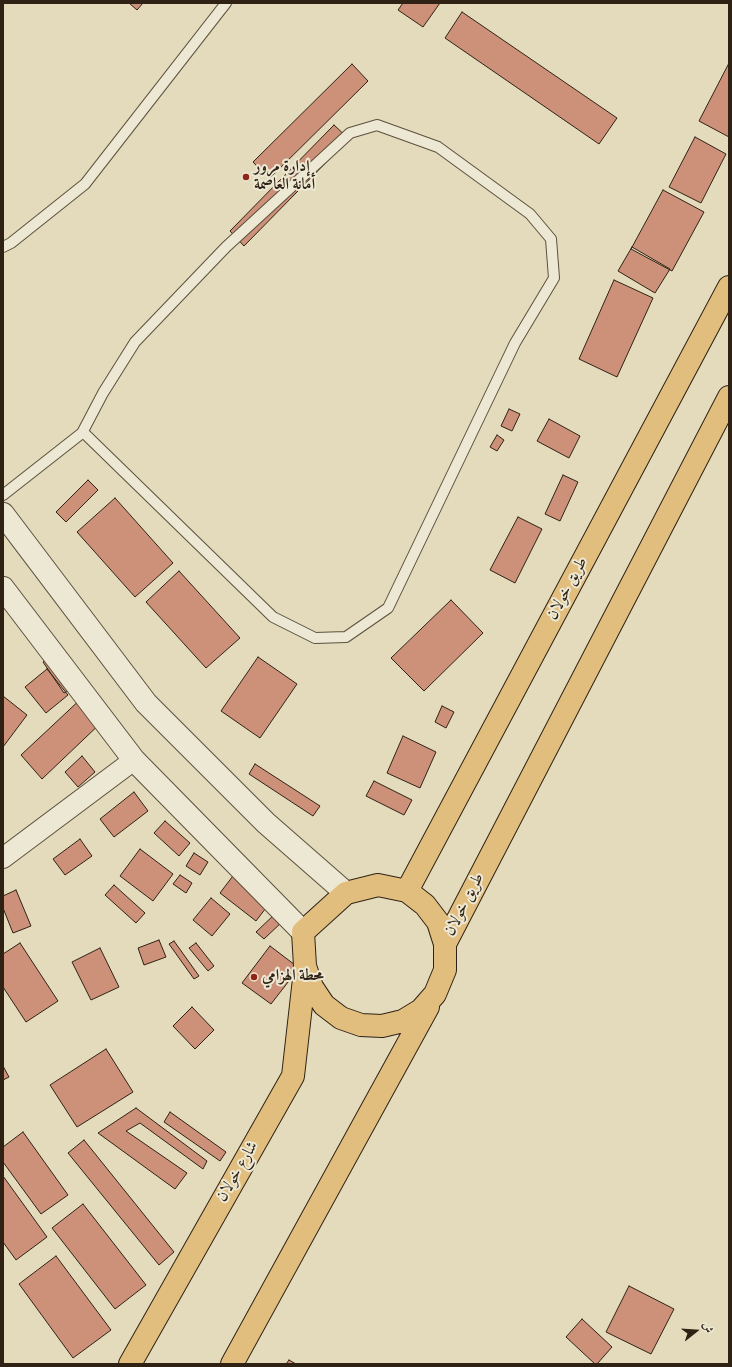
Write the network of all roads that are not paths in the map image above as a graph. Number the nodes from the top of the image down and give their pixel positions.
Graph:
1 (226, 3) edge
2 (3, 247) edge
3 (729, 287) edge
4 (729, 397) edge
5 (83, 432) junction
6 (3, 495) edge
7 (3, 514) edge
8 (3, 588) edge
9 (134, 760) junction
10 (3, 858) edge
11 (407, 891) junction
12 (346, 893) junction
13 (303, 932) junction
14 (445, 944) junction
15 (305, 966) junction
16 (435, 994) junction
17 (130, 1364) edge
18 (232, 1364) edge

1 - 2 lane
3 - 11 main road, طريق خولان
4 - 14 main road, طريق خولان
5 - 5 lane
5 - 6 lane
7 - 12 street
8 - 9 street
9 - 10 street
9 - 13 street
11 - 12 main road
11 - 14 main road
12 - 13 main road
13 - 15 main road
14 - 16 main road
15 - 16 main road
15 - 17 main road, شارع خولان
16 - 18 main road

